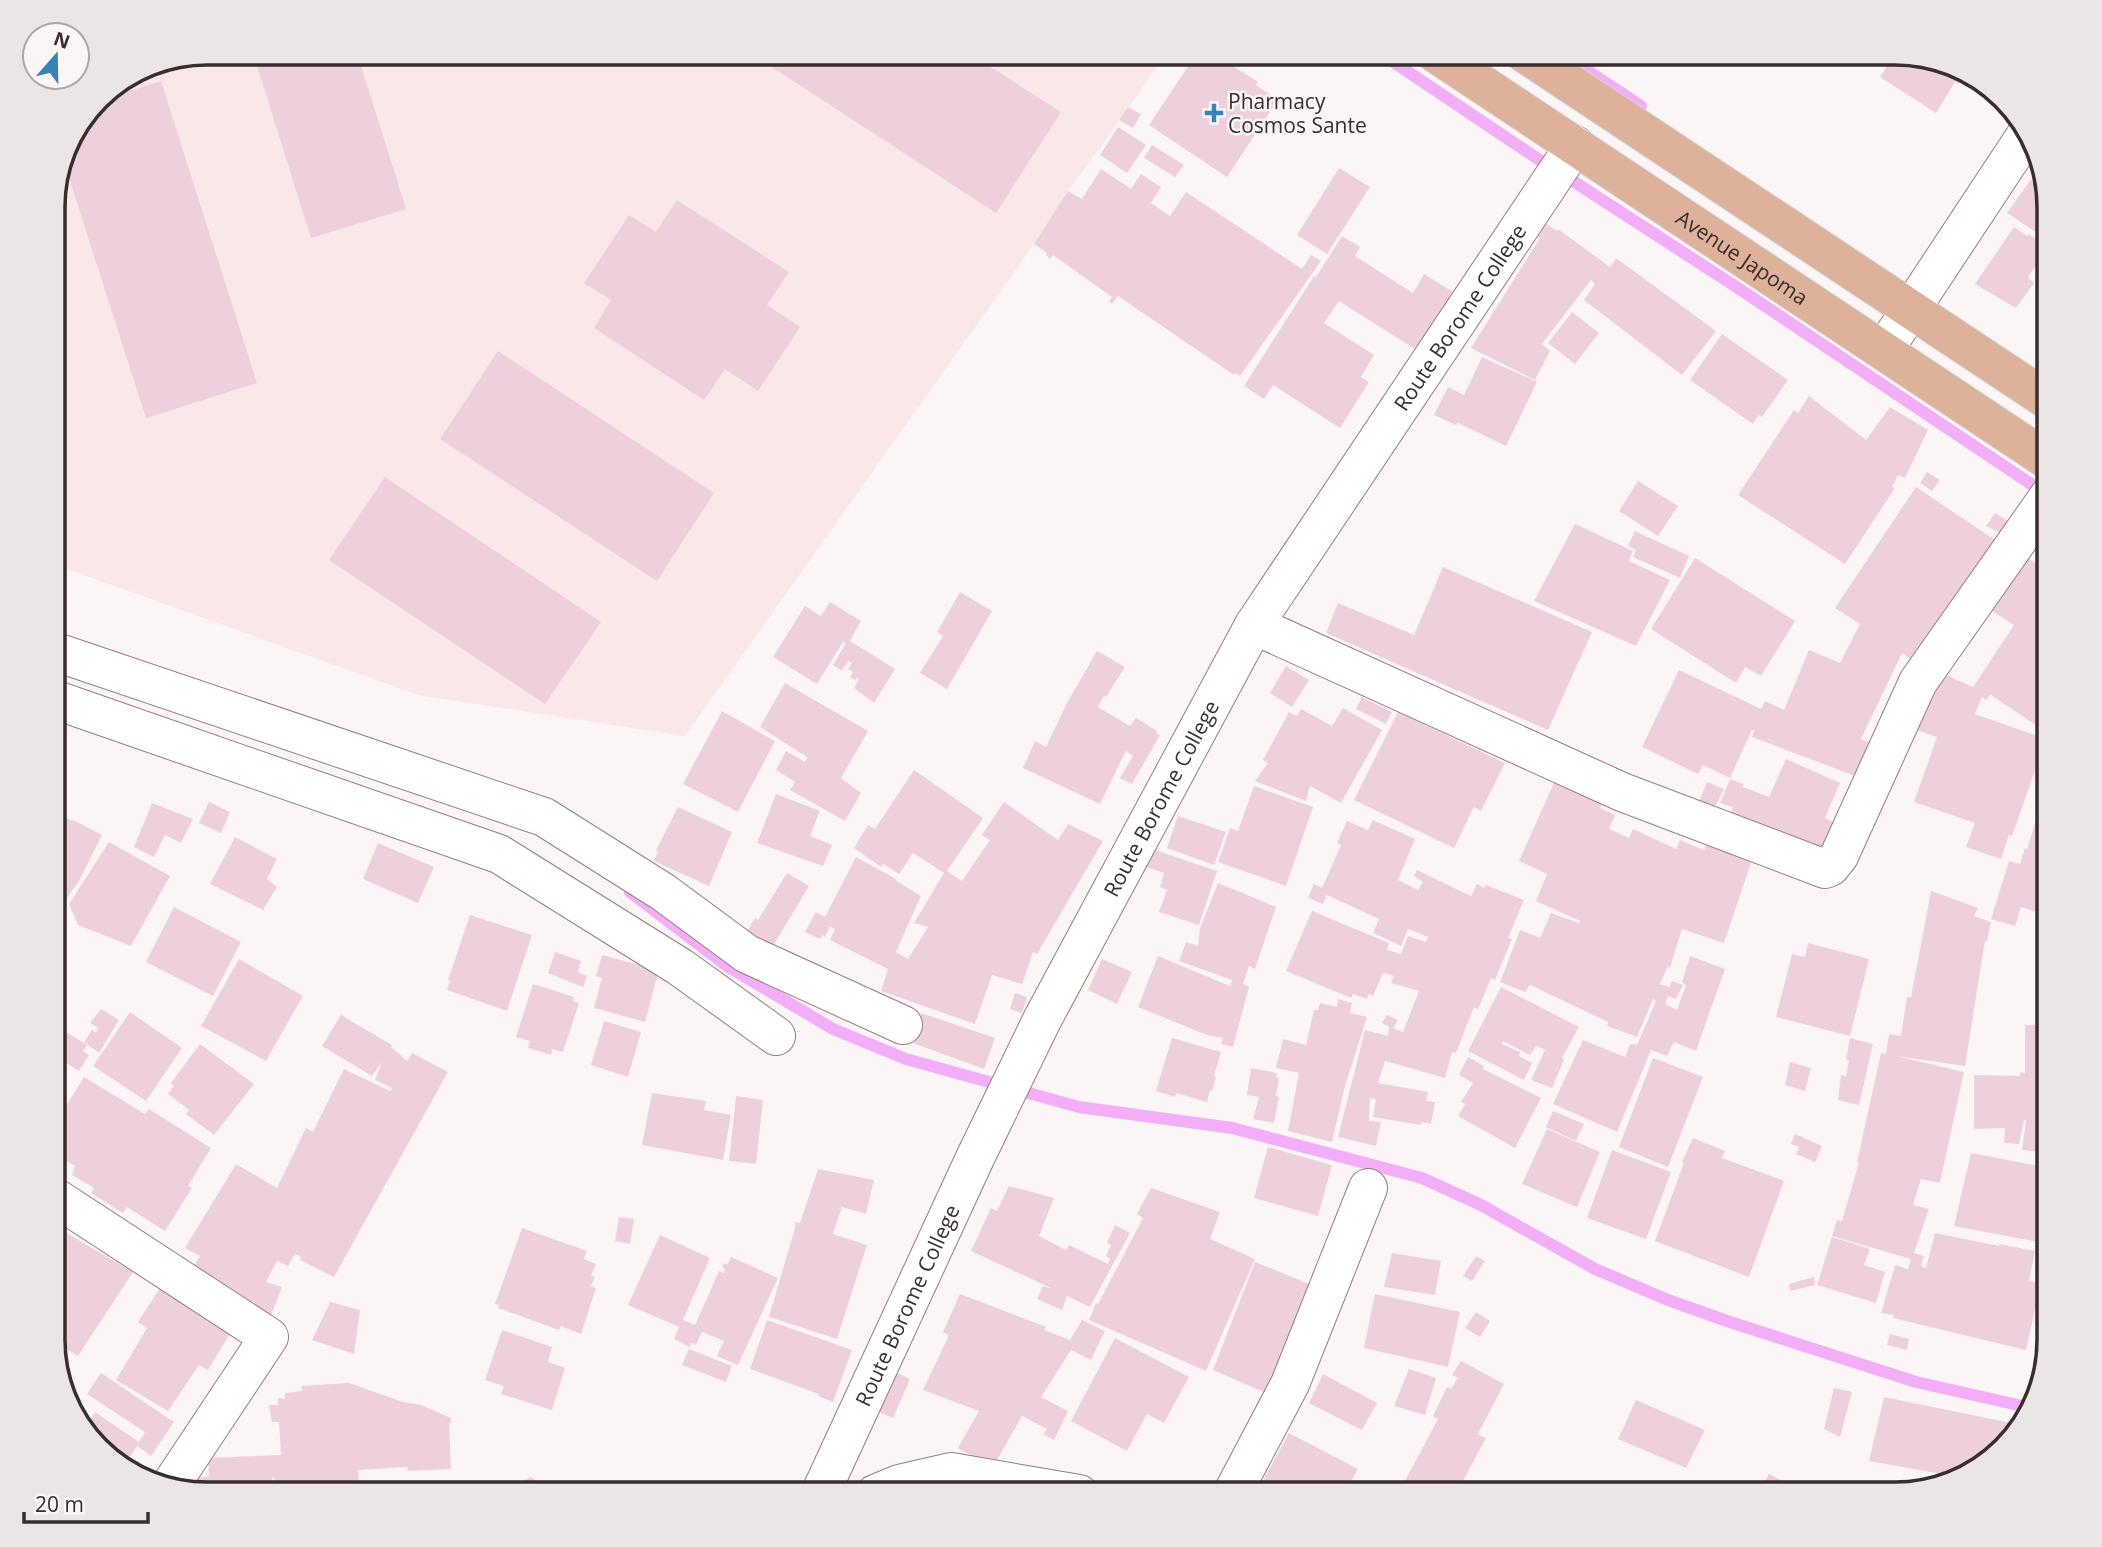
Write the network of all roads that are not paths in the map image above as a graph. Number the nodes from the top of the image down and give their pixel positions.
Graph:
1 (1455, 65) edge
2 (1543, 65) edge
3 (2022, 142) edge
4 (1575, 145) junction
5 (1910, 308) junction
6 (1884, 350) junction
7 (2037, 393) edge
8 (2037, 453) edge
9 (2037, 513) edge
10 (1254, 625) junction
11 (65, 655) edge
12 (65, 703) edge
13 (903, 1025) dead end
14 (776, 1035) dead end
15 (1368, 1188) dead end
16 (65, 1204) edge
17 (175, 1479) edge
18 (826, 1482) edge
19 (904, 1482) edge
20 (1009, 1482) edge
21 (1238, 1482) edge

1 - 4 main road, Avenue Japoma
2 - 5 main road
3 - 5 street
4 - 6 main road, Avenue Japoma
4 - 10 street, Route Borome College
5 - 6 street
5 - 7 main road
6 - 8 main road, Avenue Japoma
9 - 10 street
10 - 18 street, Route Borome College
11 - 13 street
12 - 14 street
15 - 21 street
16 - 17 street
19 - 20 street

